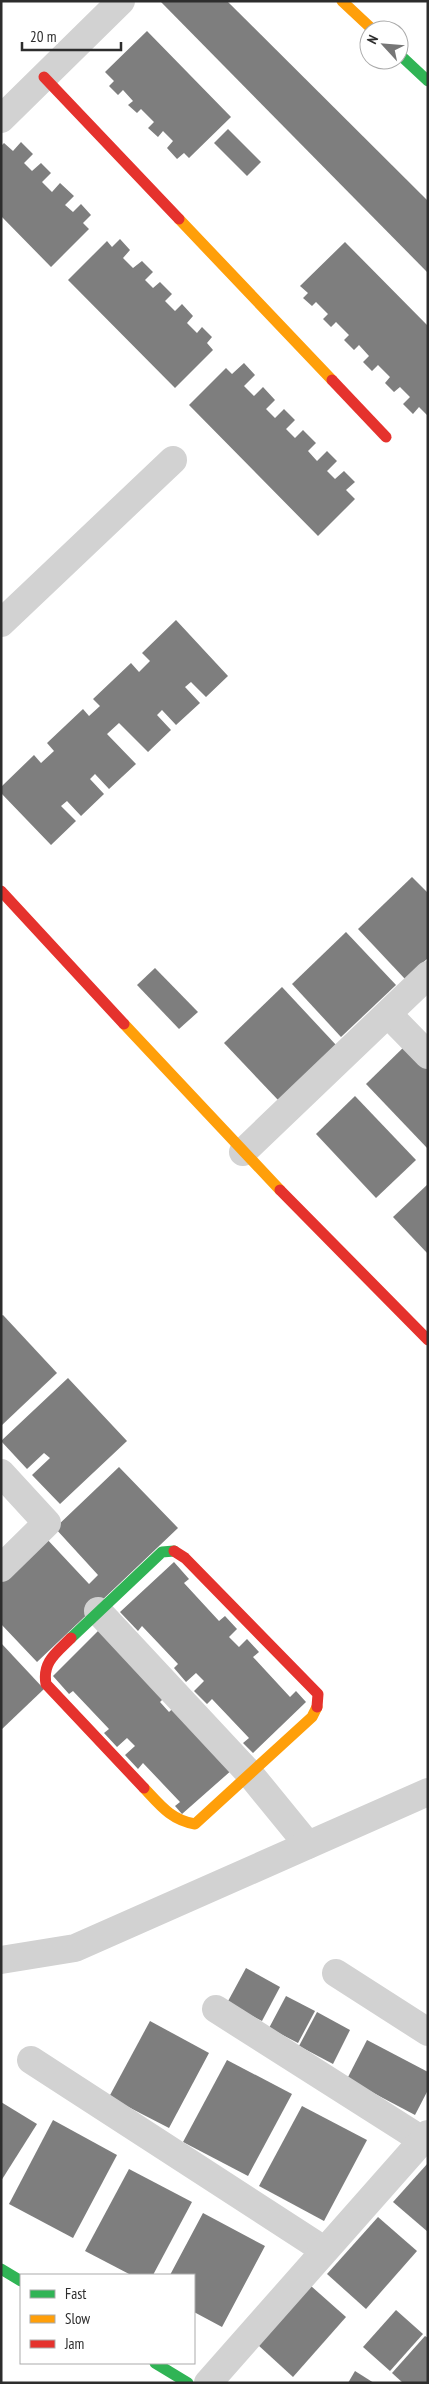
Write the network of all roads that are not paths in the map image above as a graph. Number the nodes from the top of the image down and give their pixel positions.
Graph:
1 (121, 1) edge
2 (342, 1) edge
3 (362, 20) edge
4 (409, 63) edge
5 (44, 77) junction
6 (428, 80) edge
7 (1, 119) edge
8 (386, 437) dead end
9 (173, 460) dead end
10 (1, 623) edge
11 (1, 891) edge
12 (428, 975) edge
13 (388, 1014) junction
14 (428, 1055) edge
15 (243, 1152) junction
16 (428, 1340) edge
17 (1, 1472) edge
18 (1, 1568) edge
19 (98, 1610) junction
20 (250, 1774) junction
21 (428, 1792) edge
22 (308, 1845) junction
23 (1, 1960) edge
24 (336, 1973) dead end
25 (216, 2009) dead end
26 (428, 2032) edge
27 (31, 2060) dead end
28 (425, 2137) edge
29 (324, 2250) junction
30 (1, 2269) edge
31 (20, 2280) edge
32 (157, 2364) edge
33 (188, 2383) edge
34 (208, 2383) edge

1 - 5 street
2 - 3 street
4 - 6 street
5 - 7 street
5 - 8 street
9 - 10 street
11 - 15 street
12 - 13 street
13 - 14 street
13 - 15 street
15 - 16 street
17 - 18 street
19 - 20 street
19 - 20 street
19 - 20 street
20 - 22 street
21 - 22 street
22 - 23 street
24 - 26 street
25 - 28 street
27 - 29 street
28 - 29 street
29 - 34 street
30 - 31 street
32 - 33 street

